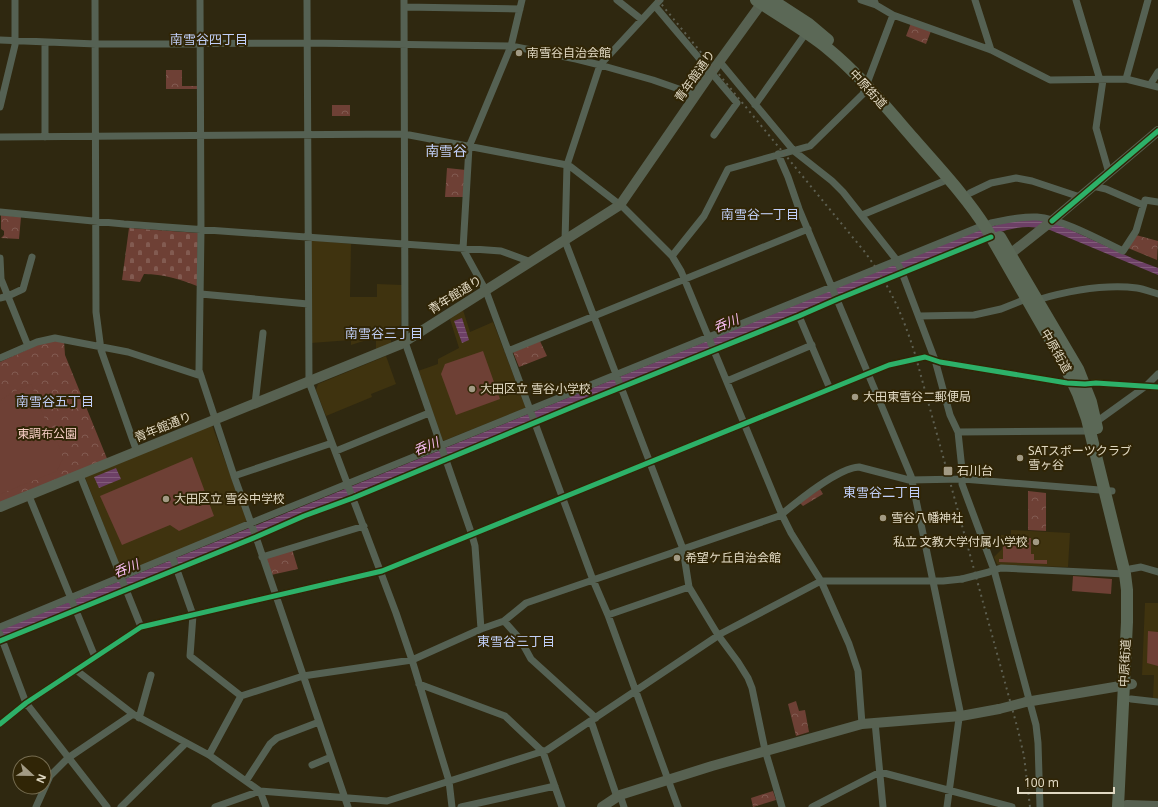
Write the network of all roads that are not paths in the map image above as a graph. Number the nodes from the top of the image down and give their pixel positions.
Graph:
1 (15, 0) edge
2 (95, 0) edge
3 (200, 0) edge
4 (306, 0) edge
5 (522, 0) edge
6 (617, 0) edge
7 (861, 0) edge
8 (975, 0) edge
9 (1076, 0) edge
10 (1148, 0) edge
11 (763, 1) edge
12 (875, 2) edge
13 (404, 3) edge
14 (658, 3) edge
15 (520, 10) junction
16 (894, 15) junction
17 (641, 19) junction
18 (806, 33) junction
19 (0, 40) edge
20 (16, 40) junction
21 (45, 42) junction
22 (200, 43) junction
23 (307, 43) junction
24 (96, 44) junction
25 (404, 45) junction
26 (512, 46) junction
27 (991, 50) junction
28 (720, 62) junction
29 (600, 65) junction
30 (1158, 72) edge
31 (711, 74) junction
32 (1126, 79) junction
33 (1101, 80) junction
34 (868, 83) junction
35 (1150, 85) junction
36 (1158, 87) edge
37 (696, 95) junction
38 (756, 105) junction
39 (0, 107) edge
40 (1158, 131) edge
41 (404, 134) junction
42 (200, 135) junction
43 (308, 135) junction
44 (714, 135) dead end
45 (0, 137) edge
46 (45, 137) junction
47 (95, 137) junction
48 (470, 147) junction
49 (794, 151) junction
50 (778, 154) junction
51 (567, 165) junction
52 (1109, 173) junction
53 (948, 179) junction
54 (1093, 186) junction
55 (970, 193) junction
56 (1080, 197) junction
57 (1158, 202) edge
58 (620, 205) junction
59 (1144, 205) junction
60 (0, 212) edge
61 (862, 215) junction
62 (1052, 220) junction
63 (96, 222) junction
64 (808, 229) junction
65 (201, 230) junction
66 (991, 230) junction
67 (308, 238) junction
68 (565, 241) junction
69 (405, 244) junction
70 (463, 249) junction
71 (672, 256) junction
72 (1007, 256) junction
73 (32, 257) dead end
74 (0, 258) edge
75 (531, 262) junction
76 (900, 267) junction
77 (684, 278) junction
78 (833, 288) junction
79 (486, 291) junction
80 (201, 294) junction
81 (1158, 294) edge
82 (8, 296) junction
83 (0, 298) edge
84 (837, 298) junction
85 (1032, 300) junction
86 (308, 304) junction
87 (594, 316) junction
88 (799, 316) junction
89 (919, 316) junction
90 (263, 334) dead end
91 (710, 339) junction
92 (405, 342) junction
93 (812, 345) junction
94 (28, 346) junction
95 (100, 346) junction
96 (714, 348) junction
97 (508, 350) junction
98 (0, 358) edge
99 (935, 360) junction
100 (868, 373) junction
101 (1158, 374) edge
102 (201, 376) junction
103 (617, 376) junction
104 (727, 381) junction
105 (309, 382) junction
106 (1079, 384) junction
107 (621, 386) junction
108 (1146, 386) junction
109 (1158, 387) edge
110 (830, 389) junction
111 (255, 404) junction
112 (531, 411) junction
113 (429, 413) junction
114 (215, 420) junction
115 (534, 422) junction
116 (745, 424) junction
117 (1093, 426) junction
118 (958, 432) junction
119 (332, 443) junction
120 (442, 446) junction
121 (336, 451) junction
122 (137, 452) junction
123 (446, 459) junction
124 (650, 463) junction
125 (80, 475) junction
126 (234, 476) junction
127 (963, 479) junction
128 (912, 480) junction
129 (348, 485) junction
130 (1109, 490) junction
131 (29, 496) junction
132 (353, 496) junction
133 (563, 497) junction
134 (0, 507) edge
135 (782, 514) junction
136 (251, 524) junction
137 (364, 526) junction
138 (472, 535) junction
139 (256, 536) junction
140 (683, 548) junction
141 (173, 557) junction
142 (262, 557) junction
143 (177, 569) junction
144 (382, 571) junction
145 (992, 571) junction
146 (1128, 572) junction
147 (1158, 572) edge
148 (122, 578) junction
149 (593, 580) junction
150 (821, 581) junction
151 (934, 581) junction
152 (689, 587) junction
153 (126, 589) junction
154 (275, 596) junction
155 (72, 599) junction
156 (76, 609) junction
157 (193, 615) junction
158 (608, 615) junction
159 (504, 621) junction
160 (0, 627) edge
161 (141, 627) junction
162 (481, 629) junction
163 (718, 635) junction
164 (1, 638) edge
165 (95, 657) junction
166 (412, 660) junction
167 (76, 670) junction
168 (151, 675) dead end
169 (303, 676) junction
170 (420, 684) junction
171 (1128, 684) junction
172 (635, 691) junction
173 (242, 696) junction
174 (1131, 699) junction
175 (1028, 702) junction
176 (1158, 702) edge
177 (26, 703) junction
178 (136, 716) junction
179 (961, 716) junction
180 (594, 719) junction
181 (319, 722) junction
182 (875, 722) junction
183 (0, 724) edge
184 (862, 724) junction
185 (186, 743) junction
186 (765, 750) junction
187 (543, 752) junction
188 (209, 755) junction
189 (331, 757) junction
190 (68, 758) junction
191 (312, 765) dead end
192 (880, 772) junction
193 (668, 780) junction
194 (246, 781) junction
195 (449, 781) junction
196 (555, 786) junction
197 (260, 791) junction
198 (949, 791) junction
199 (344, 796) junction
200 (619, 796) junction
201 (1003, 806) edge
202 (1123, 806) edge
203 (1158, 806) edge
204 (36, 807) edge
205 (107, 807) edge
206 (121, 807) edge
207 (215, 807) edge
208 (266, 807) edge
209 (348, 807) edge
210 (452, 807) edge
211 (461, 807) edge
212 (562, 807) edge
213 (602, 807) edge
214 (624, 807) edge
215 (678, 807) edge
216 (782, 807) edge
217 (812, 807) edge
218 (883, 807) edge
219 (946, 807) edge
220 (1012, 807) edge
221 (1040, 807) edge

1 - 20 street
2 - 24 street
3 - 22 street
4 - 23 street
5 - 15 street
6 - 17 street
7 - 12 street
8 - 27 street
9 - 33 street
10 - 32 street
11 - 18 main road, 中原街道
11 - 28 street, 青年館通り
11 - 34 main road, 中原街道
12 - 16 street
13 - 15 street
13 - 25 street
14 - 17 street
14 - 31 street
15 - 26 street
16 - 27 street
16 - 34 street
17 - 29 street
18 - 34 main road, 中原街道
18 - 38 street
19 - 20 street
20 - 21 street
20 - 39 street
21 - 24 street
21 - 46 street
22 - 23 street
22 - 24 street
22 - 42 street
23 - 25 street
23 - 43 street
24 - 47 street
25 - 26 street
25 - 41 street
26 - 29 street
26 - 48 street
27 - 33 street
28 - 31 street, 青年館通り
28 - 38 street
29 - 37 street
29 - 51 street
30 - 35 street
31 - 37 street, 青年館通り
31 - 44 street
32 - 33 street
32 - 35 street
33 - 52 street
34 - 49 street
34 - 53 main road, 中原街道
34 - 55 main road, 中原街道
35 - 36 street
37 - 58 street, 青年館通り
38 - 49 street
40 - 52 street
41 - 43 street
41 - 48 street
41 - 69 street
42 - 43 street
42 - 47 street
42 - 65 street
43 - 67 street
45 - 46 street
46 - 47 street
47 - 63 street
48 - 51 street
48 - 70 street
49 - 50 street
49 - 61 street
50 - 64 street
50 - 71 street
51 - 58 street
51 - 68 street
52 - 54 street
53 - 61 street
53 - 66 main road, 中原街道
54 - 56 street
54 - 59 street
55 - 56 street
55 - 66 main road, 中原街道
56 - 62 street
57 - 59 street
58 - 68 street, 青年館通り
58 - 71 street
59 - 62 street
60 - 63 street
61 - 76 street
62 - 66 street
62 - 72 street
63 - 65 street
63 - 95 street
64 - 77 street
64 - 78 street
65 - 67 street
65 - 80 street
66 - 72 main road, 中原街道
66 - 76 street
66 - 76 street
67 - 69 street
67 - 86 street
68 - 75 street, 青年館通り
68 - 87 street
69 - 70 street
69 - 92 street
70 - 75 street
70 - 79 street
71 - 77 street
72 - 85 main road, 中原街道
73 - 82 street
74 - 82 street
75 - 79 street, 青年館通り
76 - 78 street
76 - 84 street
76 - 89 street
77 - 87 street
77 - 91 street
78 - 84 street
78 - 91 street
79 - 92 street, 青年館通り
79 - 97 street
80 - 86 street
80 - 102 street
81 - 85 street
82 - 83 street
82 - 94 street
84 - 88 street
84 - 100 street
85 - 89 street
85 - 106 main road, 中原街道
86 - 105 street
87 - 97 street
87 - 103 street
88 - 93 street
88 - 96 street
89 - 99 street
90 - 111 street
91 - 96 street
91 - 103 street
92 - 105 street, 青年館通り
92 - 113 street
93 - 104 street
93 - 110 street
94 - 95 street
94 - 98 street
95 - 102 street
95 - 122 street
96 - 104 street
96 - 107 street
97 - 112 street
99 - 100 street
99 - 106 street
99 - 118 street
100 - 110 street
100 - 128 street
101 - 108 street
102 - 114 street
103 - 107 street
103 - 112 street
104 - 116 street
105 - 111 street, 青年館通り
105 - 119 street
106 - 108 street
106 - 117 main road, 中原街道
107 - 115 street
107 - 124 street
108 - 109 street
108 - 117 street
110 - 116 street
111 - 114 street, 青年館通り
112 - 115 street
112 - 120 street
113 - 120 street
113 - 121 street
114 - 122 street, 青年館通り
114 - 126 street
115 - 123 street
115 - 133 street
116 - 124 street
116 - 135 street
117 - 118 street
117 - 130 main road, 中原街道
118 - 127 street
119 - 121 street
119 - 126 street
120 - 123 street
120 - 129 street
121 - 129 street
122 - 125 street, 青年館通り
123 - 132 street
123 - 138 street
124 - 133 street
124 - 140 street
125 - 131 street, 青年館通り
125 - 148 street
126 - 136 street
127 - 128 street
127 - 130 street
127 - 145 street
128 - 135 street
128 - 151 street
129 - 132 street
129 - 136 street
130 - 146 main road, 中原街道
131 - 134 street, 青年館通り
131 - 155 street
132 - 137 street
132 - 139 street
133 - 138 street
133 - 149 street
135 - 140 street
135 - 150 street
136 - 139 street
136 - 141 street
137 - 142 street
137 - 144 street
138 - 144 street
138 - 162 street
139 - 142 street
139 - 143 street
140 - 149 street
140 - 152 street
141 - 143 street
141 - 148 street
142 - 154 street
143 - 153 street
143 - 157 street
144 - 154 street
144 - 166 street
145 - 146 street
145 - 151 street, bridge
145 - 175 street
146 - 147 street
146 - 171 main road, 中原街道
148 - 153 street
148 - 155 street
149 - 158 street
149 - 159 street
150 - 151 street
150 - 163 street
150 - 184 street
151 - 179 street
152 - 158 street
152 - 163 street
153 - 156 street
153 - 161 street
154 - 157 street
154 - 169 street
155 - 156 street
155 - 160 street
156 - 164 street
156 - 165 street
157 - 161 street
157 - 173 street
158 - 172 street
159 - 162 street
159 - 180 street
161 - 165 street
162 - 166 street
163 - 172 street
163 - 186 street
164 - 177 street
165 - 167 street
166 - 169 street
166 - 170 street
167 - 177 street
167 - 178 street
168 - 178 street
169 - 173 street
169 - 181 street
170 - 187 street
170 - 195 street
171 - 174 main road, 中原街道
171 - 175 street
171 - 202 main road, 中原街道
172 - 180 street
172 - 193 street
173 - 188 street
174 - 176 street
174 - 202 main road, 中原街道
175 - 179 street, bridge
175 - 221 street
177 - 183 street
177 - 190 street
178 - 185 street
178 - 190 street
179 - 182 street
179 - 198 street
180 - 187 street
180 - 200 street
181 - 189 street
181 - 194 street
182 - 184 street
182 - 192 street
184 - 186 street
185 - 188 street
185 - 206 street
186 - 193 street
186 - 216 street
187 - 195 street
187 - 196 street
188 - 194 street
189 - 191 street
189 - 199 street
190 - 204 street
190 - 205 street
192 - 198 street
192 - 217 street
192 - 218 street
193 - 200 street
193 - 215 street
194 - 197 street
195 - 199 street
195 - 210 street
196 - 211 street
196 - 212 street
197 - 199 street
197 - 207 street
197 - 208 street
198 - 201 street
198 - 219 street
199 - 209 street
200 - 213 street
200 - 214 street
201 - 220 street
202 - 203 street

